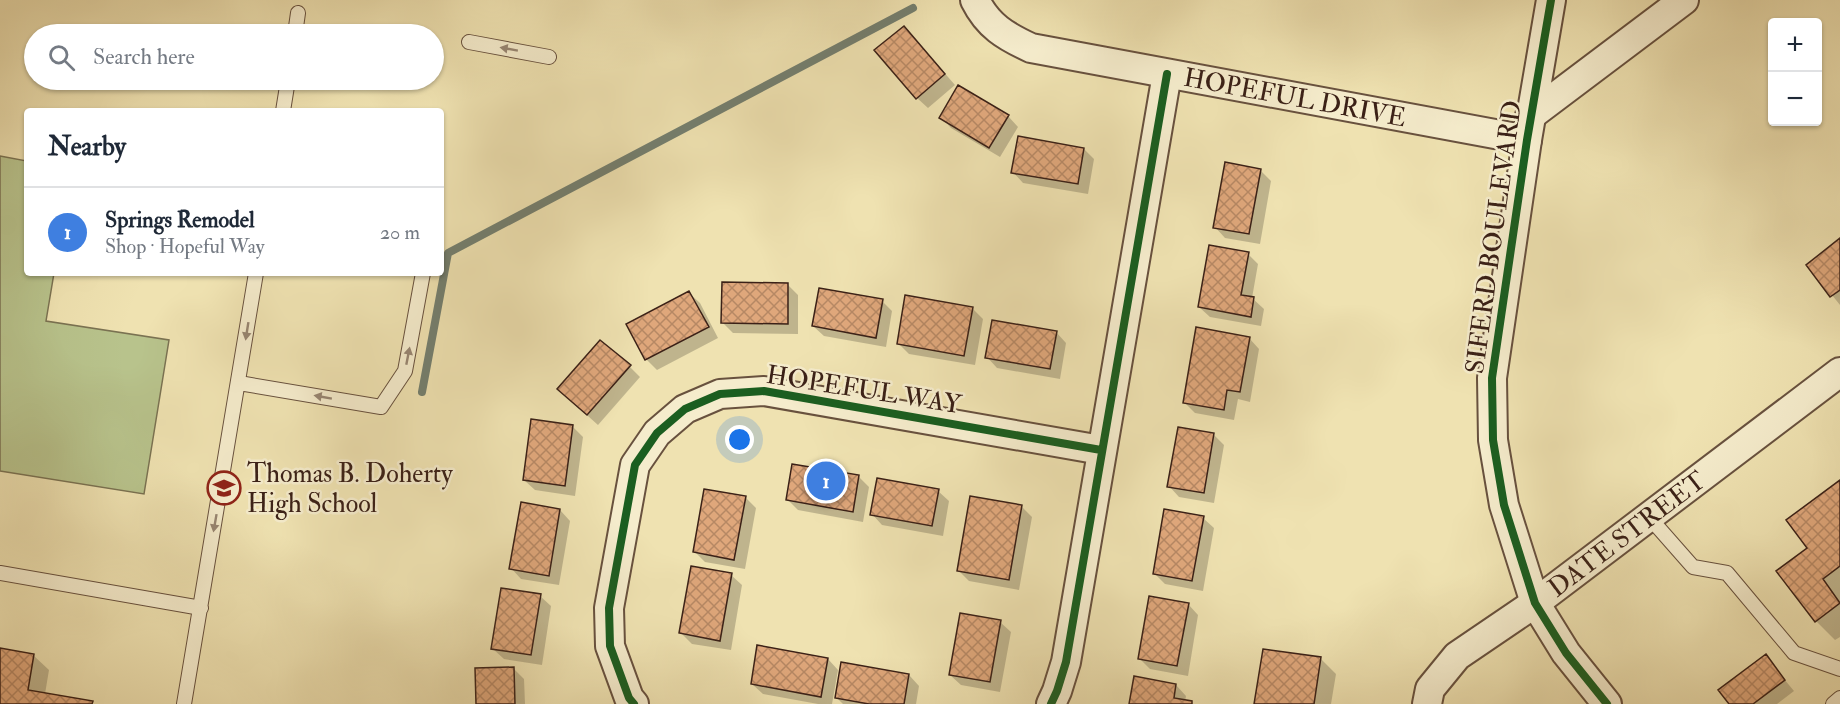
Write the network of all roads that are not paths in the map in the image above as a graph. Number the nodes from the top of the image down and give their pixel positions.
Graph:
1 (975, 0) edge
2 (1551, 0) edge
3 (1684, 0) edge
4 (298, 13) dead end
5 (296, 24) edge
6 (469, 42) dead end
7 (549, 57) dead end
8 (1167, 74) junction
9 (286, 90) edge
10 (283, 108) edge
11 (1528, 128) junction
12 (256, 276) edge
13 (422, 276) edge
14 (1840, 372) edge
15 (239, 383) junction
16 (1101, 450) junction
17 (1649, 517) junction
18 (0, 573) edge
19 (1535, 603) junction
20 (201, 608) junction
21 (1840, 669) edge
22 (1840, 698) edge
23 (628, 702) edge
24 (184, 704) edge
25 (1051, 704) edge
26 (1427, 704) edge
27 (1607, 704) edge
28 (1833, 704) edge

1 - 8 street, HOPEFUL DRIVE
2 - 11 street, SIFERD BOULEVARD
3 - 11 street
4 - 5 lane
7 -> 6 lane
8 - 11 street, HOPEFUL DRIVE
8 - 16 street
9 - 10 lane
11 - 19 street, SIFERD BOULEVARD
12 -> 15 lane
13 - 15 lane
14 - 17 street, DATE STREET
15 -> 20 lane
16 - 23 street, HOPEFUL WAY
16 - 25 street
17 - 19 street, DATE STREET
17 - 21 lane
18 - 20 lane
19 - 26 street, DATE STREET
19 - 27 street, SIFERD BOULEVARD
20 - 24 lane
22 - 28 lane

